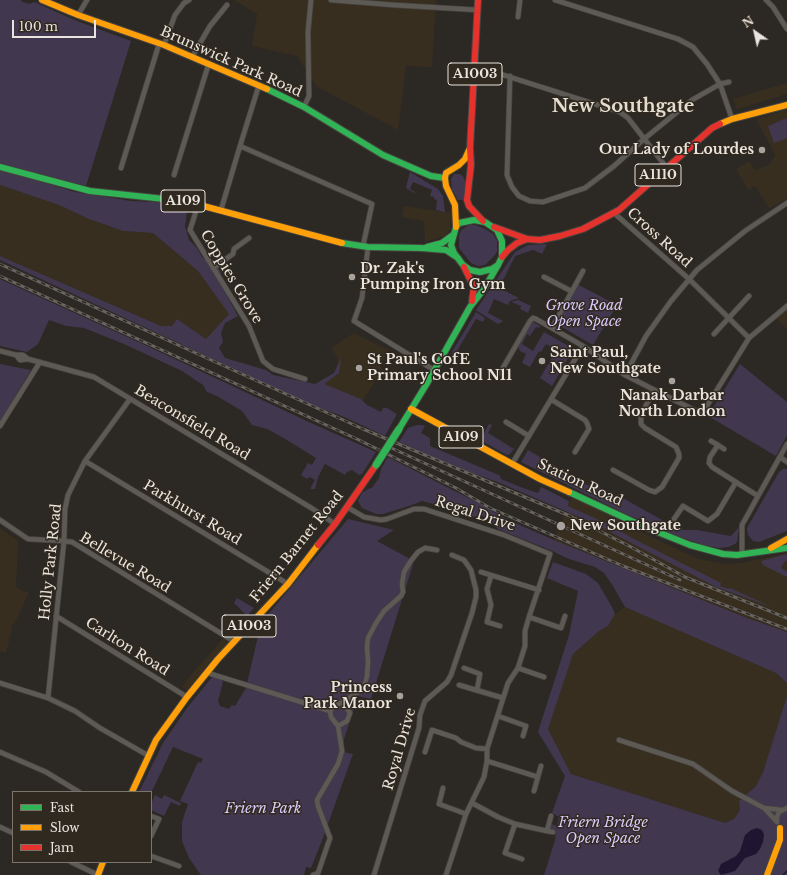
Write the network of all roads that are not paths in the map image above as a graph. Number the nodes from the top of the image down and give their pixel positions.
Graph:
1 (42, 0) edge
2 (87, 0) edge
3 (189, 0) edge
4 (311, 0) edge
5 (331, 0) edge
6 (478, 0) edge
7 (520, 0) edge
8 (554, 0) edge
9 (766, 0) edge
10 (227, 5) dead end
11 (478, 10) junction
12 (78, 14) junction
13 (518, 17) dead end
14 (787, 28) edge
15 (161, 45) junction
16 (192, 57) junction
17 (209, 63) junction
18 (475, 66) junction
19 (510, 76) junction
20 (729, 82) dead end
21 (720, 84) junction
22 (259, 85) junction
23 (787, 105) edge
24 (304, 108) junction
25 (732, 119) junction
26 (644, 139) junction
27 (240, 146) junction
28 (470, 148) junction
29 (0, 167) edge
30 (121, 168) dead end
31 (667, 168) junction
32 (453, 170) junction
33 (174, 175) dead end
34 (445, 178) junction
35 (469, 183) junction
36 (787, 203) edge
37 (198, 205) junction
38 (221, 210) junction
39 (614, 213) junction
40 (485, 222) junction
41 (456, 227) junction
42 (493, 227) junction
43 (453, 235) junction
44 (249, 238) dead end
45 (527, 239) junction
46 (366, 247) junction
47 (421, 248) junction
48 (502, 257) junction
49 (458, 258) junction
50 (463, 265) junction
51 (498, 265) junction
52 (213, 268) junction
53 (583, 271) dead end
54 (544, 276) dead end
55 (689, 279) junction
56 (571, 291) junction
57 (749, 296) dead end
58 (787, 306) edge
59 (470, 307) junction
60 (728, 318) junction
61 (552, 328) junction
62 (714, 334) dead end
63 (749, 338) junction
64 (583, 346) junction
65 (0, 351) edge
66 (40, 362) junction
67 (434, 370) junction
68 (500, 373) dead end
69 (625, 375) junction
70 (305, 379) dead end
71 (654, 390) junction
72 (130, 399) junction
73 (552, 400) junction
74 (411, 409) junction
75 (506, 422) dead end
76 (0, 426) edge
77 (529, 436) junction
78 (712, 441) dead end
79 (787, 444) edge
80 (718, 445) junction
81 (724, 449) dead end
82 (575, 452) dead end
83 (780, 458) junction
84 (85, 460) junction
85 (787, 462) edge
86 (512, 464) junction
87 (613, 470) dead end
88 (736, 482) junction
89 (758, 496) junction
90 (347, 507) junction
91 (674, 519) dead end
92 (0, 520) edge
93 (335, 524) junction
94 (787, 539) edge
95 (64, 541) junction
96 (787, 548) edge
97 (770, 549) junction
98 (436, 550) dead end
99 (742, 554) junction
100 (452, 555) dead end
101 (481, 572) dead end
102 (491, 576) junction
103 (288, 584) junction
104 (539, 590) junction
105 (56, 616) junction
106 (565, 616) dead end
107 (529, 617) junction
108 (500, 626) dead end
109 (235, 642) junction
110 (464, 668) dead end
111 (518, 668) junction
112 (208, 673) junction
113 (544, 677) dead end
114 (0, 683) edge
115 (459, 684) dead end
116 (477, 690) junction
117 (187, 697) junction
118 (48, 698) junction
119 (503, 698) junction
120 (343, 702) junction
121 (330, 711) junction
122 (498, 716) junction
123 (338, 726) junction
124 (523, 736) dead end
125 (619, 740) dead end
126 (487, 749) junction
127 (0, 752) edge
128 (425, 752) dead end
129 (149, 756) junction
130 (487, 761) junction
131 (541, 766) dead end
132 (538, 777) junction
133 (443, 788) dead end
134 (77, 791) edge
135 (132, 791) edge
136 (534, 791) dead end
137 (472, 803) junction
138 (764, 808) junction
139 (787, 808) edge
140 (782, 810) junction
141 (466, 814) junction
142 (152, 816) edge
143 (551, 816) dead end
144 (515, 824) junction
145 (778, 825) junction
146 (0, 827) edge
147 (547, 831) junction
148 (553, 832) dead end
149 (786, 832) edge
150 (12, 833) edge
151 (152, 834) edge
152 (152, 856) edge
153 (522, 859) dead end
154 (73, 863) edge
155 (103, 863) edge
156 (179, 866) dead end
157 (89, 873) edge
158 (98, 875) edge
159 (313, 875) edge
160 (374, 875) edge
161 (446, 875) edge
162 (767, 875) edge

1 - 12 main road, Brunswick Park Road
2 - 12 street
3 - 15 street
4 - 24 street
5 - 11 street
6 - 11 main road, A1003
7 - 13 street
8 - 21 street
9 - 14 street
10 - 16 street
11 - 18 main road, A1003
12 - 15 main road, Brunswick Park Road
15 - 16 main road, Brunswick Park Road
15 - 30 street
16 - 17 main road, Brunswick Park Road
17 - 22 main road, Brunswick Park Road
17 - 33 street
18 - 19 street
18 - 28 main road, A1003
19 - 26 street
19 - 26 street
20 - 21 street
21 - 25 street
21 - 26 street
22 - 24 main road, Brunswick Park Road
22 - 27 street
23 - 25 main road, A1110
24 - 34 main road, Brunswick Park Road
25 - 31 main road, A1110
26 - 31 street
27 - 38 street
27 - 46 street
28 - 32 main road
28 - 35 main road, A1003
29 - 37 main road, A109
31 - 39 main road, A1110
32 - 34 main road
32 - 35 main road
34 - 41 main road, A1003
35 - 40 main road, A1003
36 - 55 street
37 - 38 main road, A109
37 - 52 street, Coppies Grove
38 - 46 main road, A109
39 - 45 main road, A1110
39 - 55 street, Cross Road
40 - 41 main road, A1003
40 - 42 main road, A1003
41 - 43 main road, A1003
42 - 45 main road, A1110
42 - 48 main road, A1003
43 - 47 main road, A109
43 - 49 main road, A1003
44 - 52 street
45 - 48 main road, A1110
46 - 47 main road, A109
46 - 67 street
47 - 49 main road, A109
48 - 51 main road, A1003
49 - 50 main road, A1003
50 - 51 main road
50 - 59 main road, Friern Barnet Road / A1003
51 - 59 main road, Friern Barnet Road / A1003
52 - 70 street, Coppies Grove
53 - 56 street
54 - 56 street
55 - 60 street, Cross Road
55 - 69 street
56 - 61 street
57 - 60 street
58 - 63 street
59 - 67 main road, Friern Barnet Road / A1003
60 - 62 street
60 - 63 street, Cross Road
61 - 64 street
61 - 68 street
63 - 71 street
64 - 69 street
64 - 73 street
65 - 66 street, Beaconsfield Road
66 - 72 street, Beaconsfield Road
66 - 76 street
67 - 74 main road, Friern Barnet Road / A1003
69 - 71 street
71 - 87 street
72 - 84 street, Holly Park Road
72 - 93 street, Beaconsfield Road
73 - 77 street
73 - 82 street
74 - 86 main road, Station Road / A109
74 - 90 main road, Friern Barnet Road / A1003, bridge
75 - 77 street
77 - 86 street
78 - 80 street
79 - 83 street
80 - 81 street
80 - 88 street
83 - 85 street
83 - 89 street
84 - 95 street, Holly Park Road
84 - 103 street, Parkhurst Road
86 - 99 main road, Station Road / A109
88 - 89 street
88 - 91 street
89 - 99 street
90 - 93 main road, Friern Barnet Road / A1003
90 - 104 street, Regal Drive
92 - 95 street, Bellevue Road
93 - 103 main road, Friern Barnet Road / A1003
94 - 97 main road, Station Road / A109
95 - 105 street, Holly Park Road
95 - 109 street, Bellevue Road
96 - 97 main road, Station Road / A109
97 - 99 main road, Station Road / A109
98 - 120 street
100 - 160 street, Royal Drive
101 - 102 street
102 - 104 street
102 - 108 street
103 - 109 main road, Friern Barnet Road / A1003
104 - 107 street
105 - 117 street, Carlton Road
105 - 118 street, Holly Park Road
106 - 107 street
107 - 111 street
109 - 112 main road, Friern Barnet Road / A1003
110 - 116 street
111 - 113 street
111 - 119 street
112 - 117 main road, Friern Barnet Road / A1003
112 - 121 street
114 - 118 street
115 - 116 street
116 - 119 street
117 - 129 main road, Friern Barnet Road / A1003
118 - 129 street
119 - 122 street
120 - 121 street
120 - 123 street
121 - 123 street
122 - 124 street
122 - 126 street
123 - 159 street
125 - 138 street
126 - 128 street
126 - 130 street
127 - 134 street
129 - 135 main road, Friern Barnet Road / A1003
130 - 132 street
130 - 137 street
131 - 132 street
132 - 136 street
133 - 141 street
137 - 141 street
137 - 144 street
138 - 140 street
138 - 145 street
139 - 140 street
140 - 145 street
141 - 161 street
142 - 151 street
143 - 147 street
144 - 147 street
144 - 153 street
145 - 149 street
145 - 162 main road
146 - 150 street
147 - 148 street
152 - 156 street
154 - 157 street
155 - 158 main road
157 - 158 street

